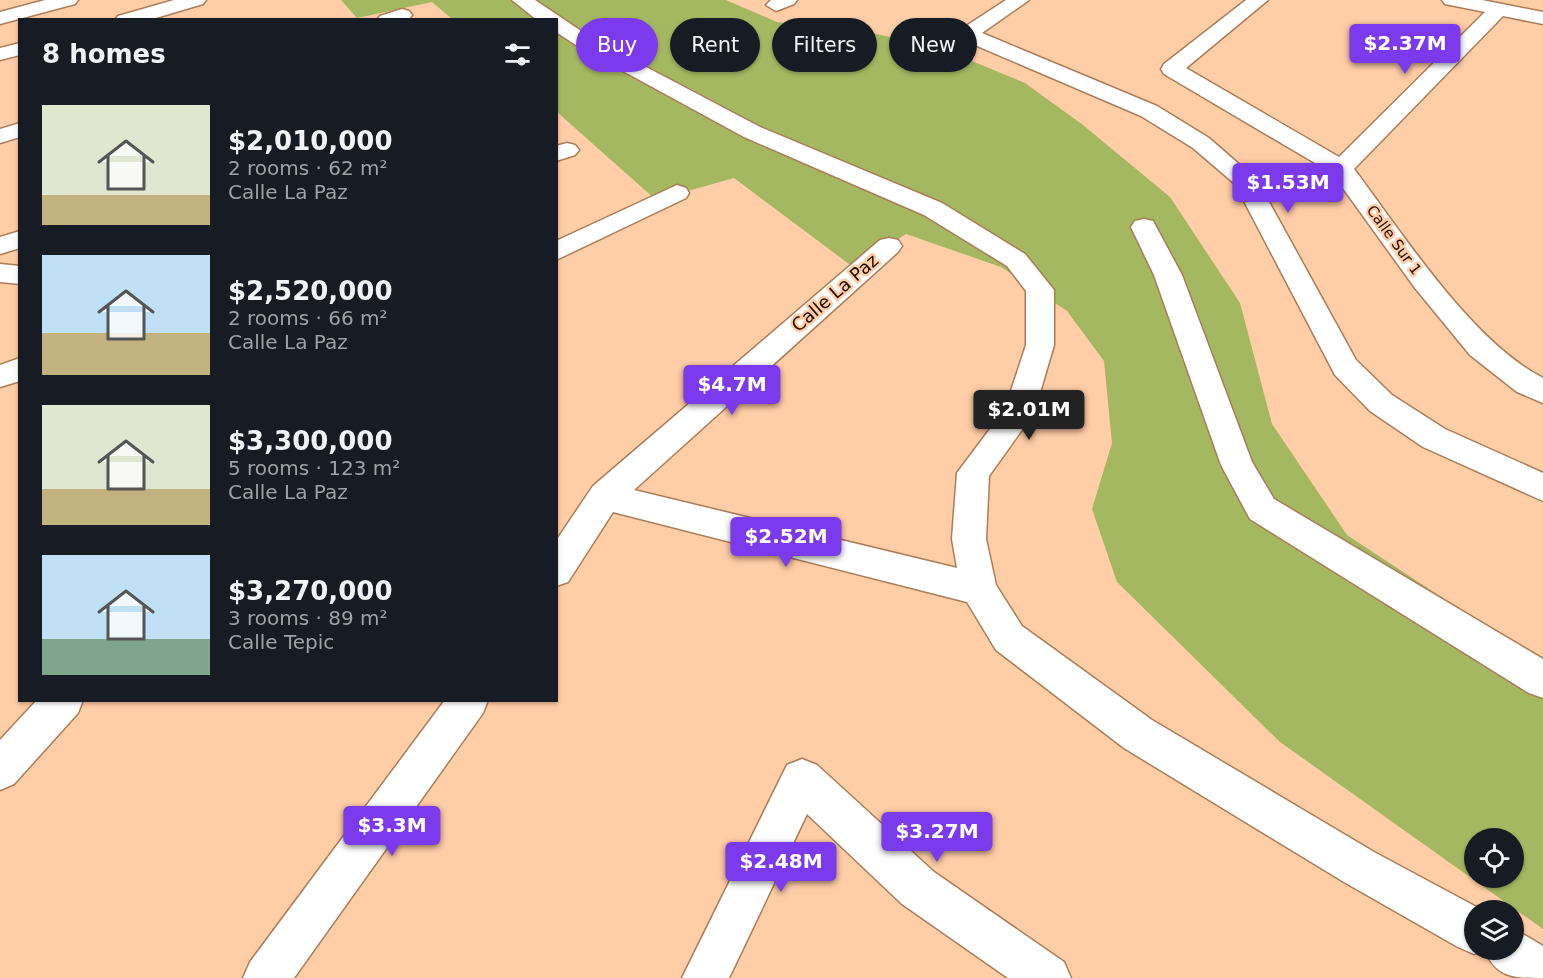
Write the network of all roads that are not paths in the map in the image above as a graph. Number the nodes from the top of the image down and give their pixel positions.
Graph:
1 (69, 0) edge
2 (196, 0) edge
3 (522, 0) edge
4 (1019, 0) edge
5 (1258, 0) edge
6 (1452, 0) edge
7 (1497, 11) junction
8 (0, 18) edge
9 (132, 18) edge
10 (548, 18) edge
11 (1543, 18) edge
12 (558, 24) edge
13 (977, 27) edge
14 (977, 38) edge
15 (18, 50) edge
16 (0, 54) edge
17 (18, 131) edge
18 (0, 136) edge
19 (1341, 168) junction
20 (677, 193) dead end
21 (1144, 227) dead end
22 (18, 240) edge
23 (0, 246) edge
24 (889, 246) dead end
25 (558, 251) edge
26 (0, 273) edge
27 (18, 275) edge
28 (18, 370) edge
29 (0, 376) edge
30 (1538, 380) edge
31 (1543, 488) edge
32 (605, 496) junction
33 (558, 568) edge
34 (980, 589) junction
35 (1543, 680) edge
36 (62, 702) edge
37 (468, 702) edge
38 (0, 770) edge
39 (1464, 925) edge
40 (1523, 960) edge
41 (1543, 974) edge
42 (266, 978) edge
43 (705, 978) edge
44 (1048, 978) edge

1 - 8 street
2 - 9 street
3 - 10 street
4 - 13 street
5 - 19 street, Calle Sur 1
6 - 7 street
7 - 11 street
7 - 19 street
12 - 34 street
14 - 31 street
15 - 16 street
17 - 18 street
19 - 30 street, Calle Sur 1
20 - 25 street
21 - 35 street
22 - 23 street
24 - 32 street, Calle La Paz
26 - 27 street
28 - 29 street
32 - 33 street, Calle La Paz
32 - 34 street
34 - 39 street
36 - 38 street
37 - 42 street
40 - 41 street
43 - 44 street

